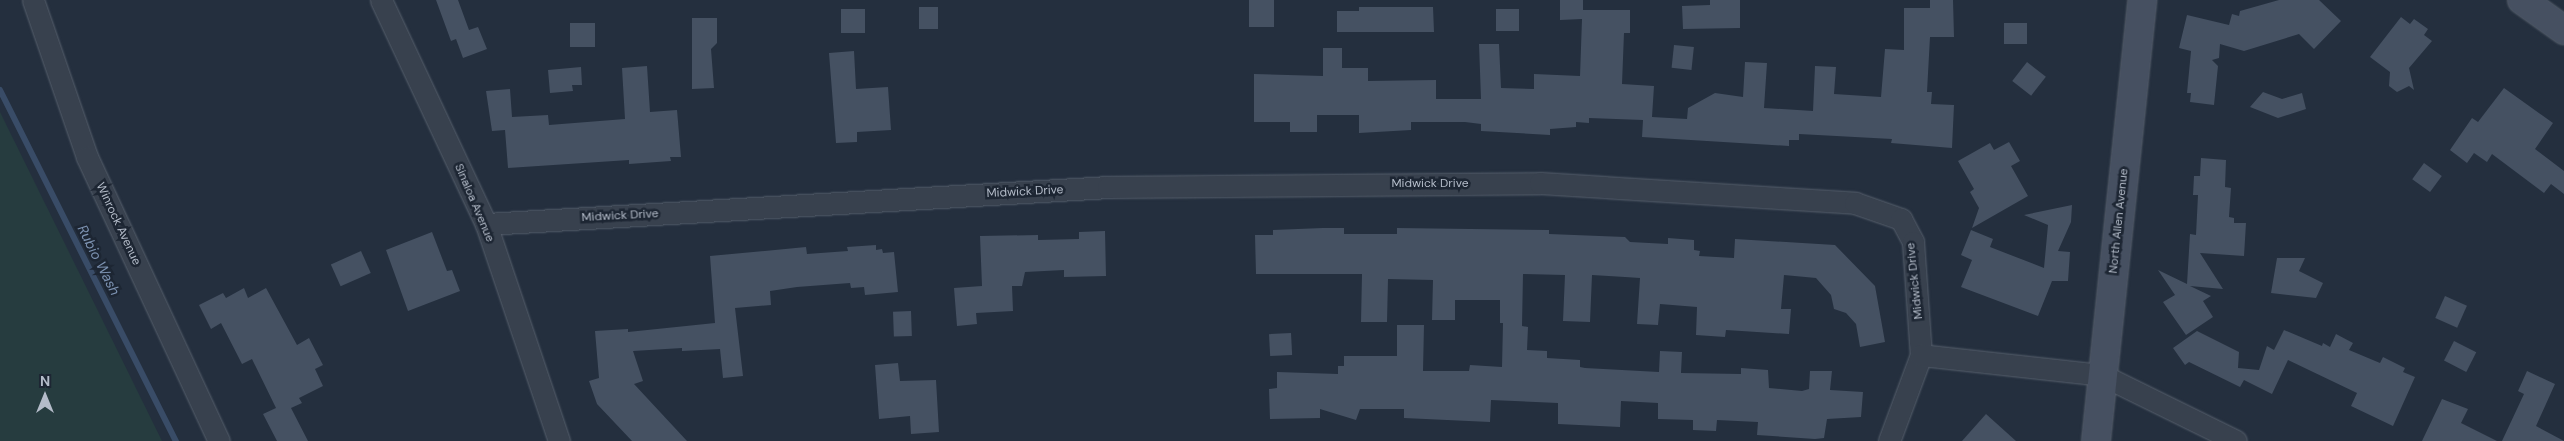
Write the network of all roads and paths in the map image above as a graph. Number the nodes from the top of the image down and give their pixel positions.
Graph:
1 (33, 0) edge
2 (381, 0) edge
3 (2142, 0) edge
4 (2522, 0) edge
5 (2564, 30) edge
6 (486, 224) junction
7 (1922, 355) junction
8 (2102, 375) junction
9 (219, 441) edge
10 (559, 441) edge
11 (1889, 441) edge
12 (2096, 441) edge
13 (2236, 441) edge

1 - 9 street, Winrock Avenue
2 - 6 street, Sinaloa Avenue
3 - 8 street, North Allen Avenue
4 - 5 street
6 - 7 street, Midwick Drive
6 - 10 street, Sinaloa Avenue
7 - 8 street
7 - 11 street
8 - 12 street, North Allen Avenue
8 - 13 street

